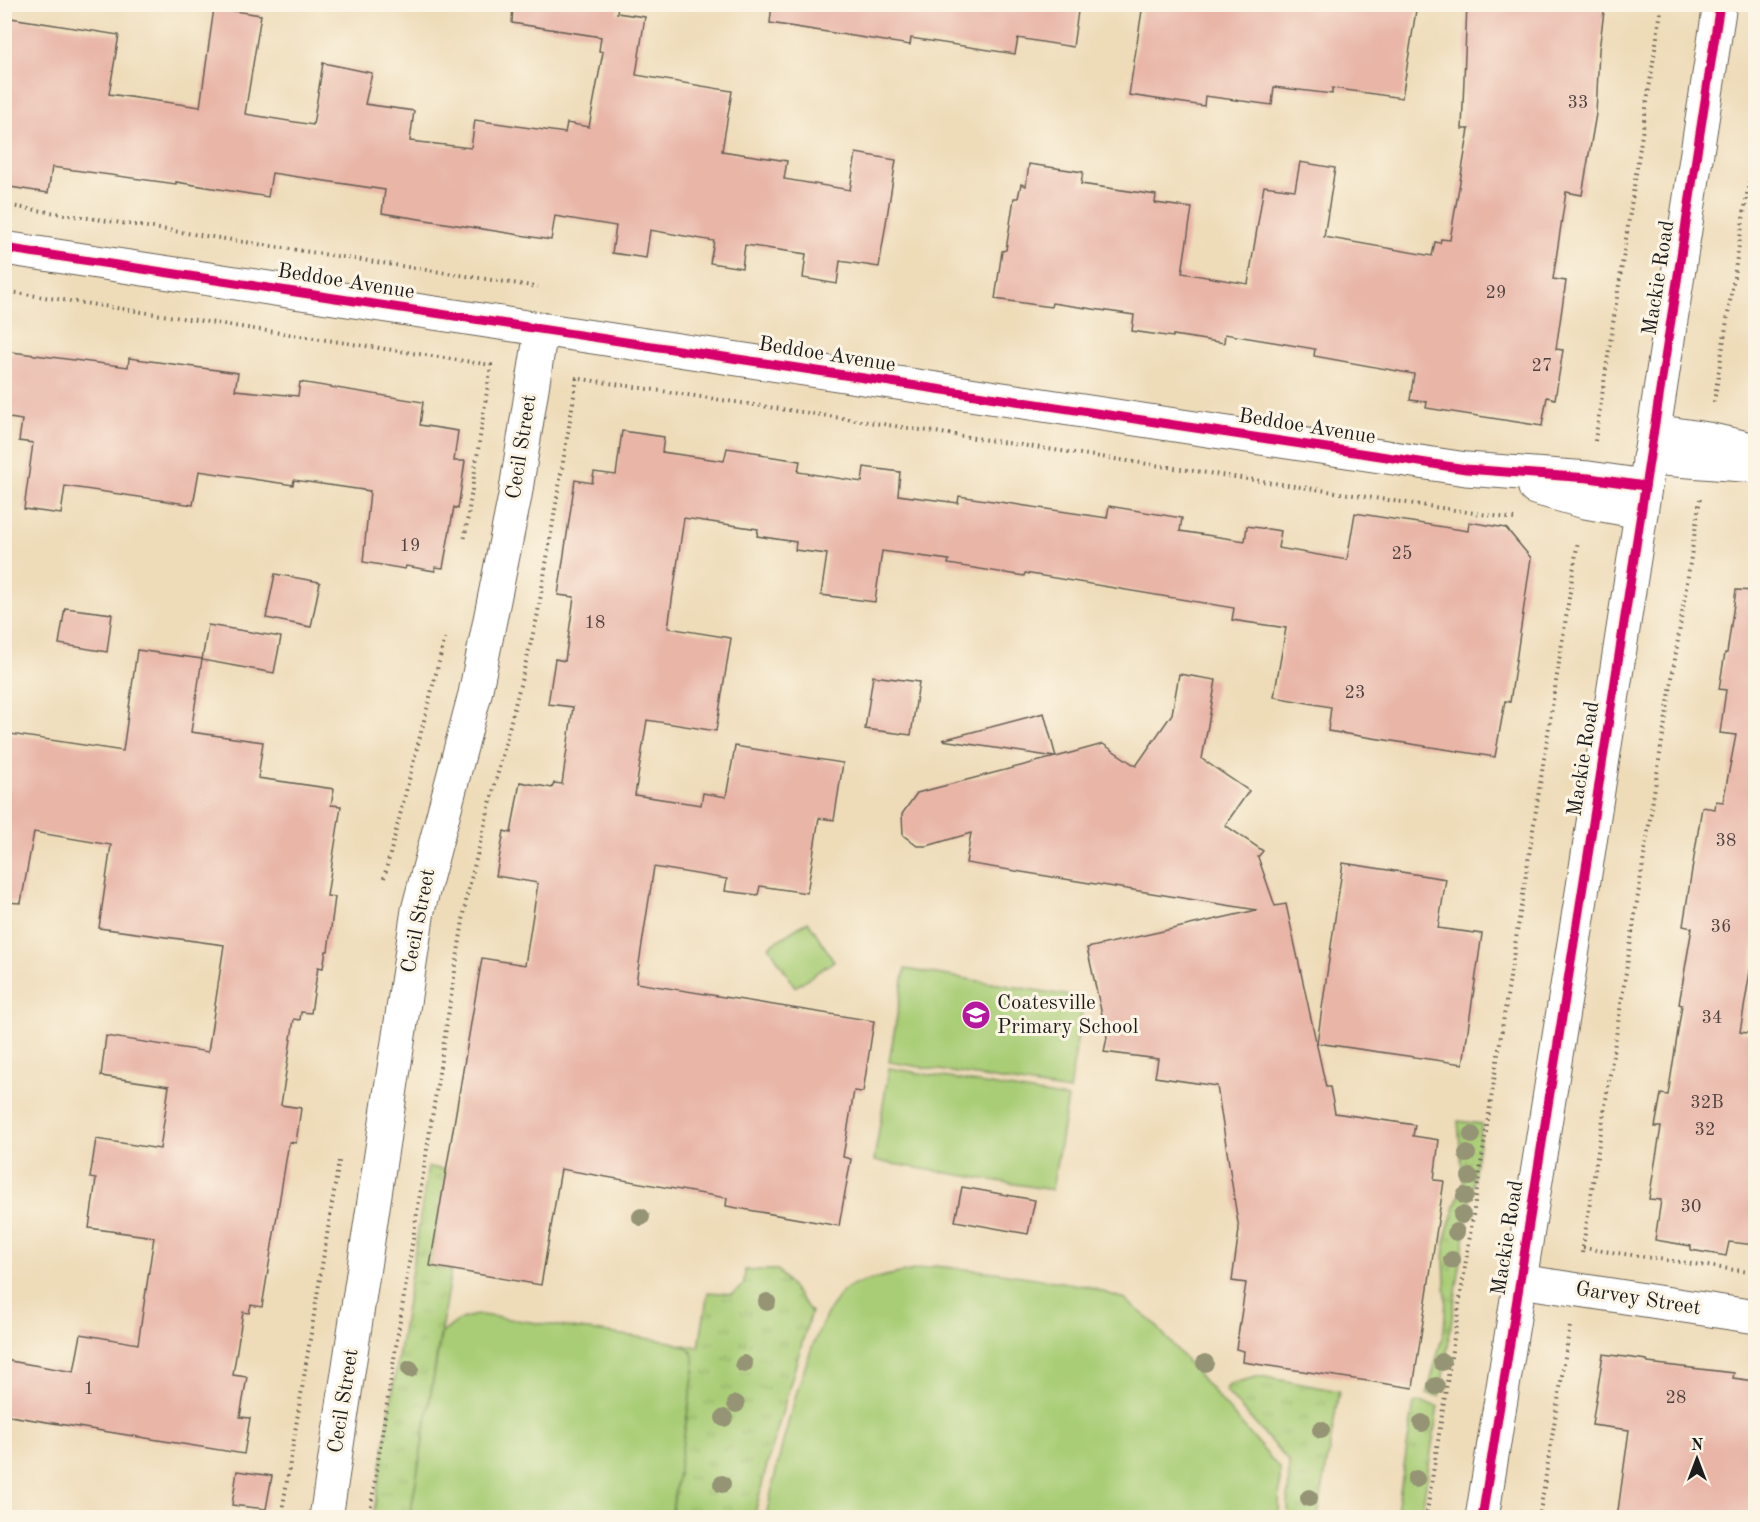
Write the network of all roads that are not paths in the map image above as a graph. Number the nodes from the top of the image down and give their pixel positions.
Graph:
1 (1720, 4) edge
2 (4, 248) edge
3 (541, 330) junction
4 (1755, 450) edge
5 (1706, 451) junction
6 (1755, 466) edge
7 (1647, 472) junction
8 (1520, 1281) junction
9 (1755, 1317) edge
10 (326, 1518) edge
11 (1482, 1518) edge

1 - 7 street, Mackie Road
2 - 3 street, Beddoe Avenue
3 - 7 street, Beddoe Avenue
3 - 10 street, Cecil Street
4 - 5 street
5 - 6 street
5 - 7 street, Beddoe Avenue
7 - 8 street, Mackie Road
8 - 9 street, Garvey Street
8 - 11 street, Mackie Road

